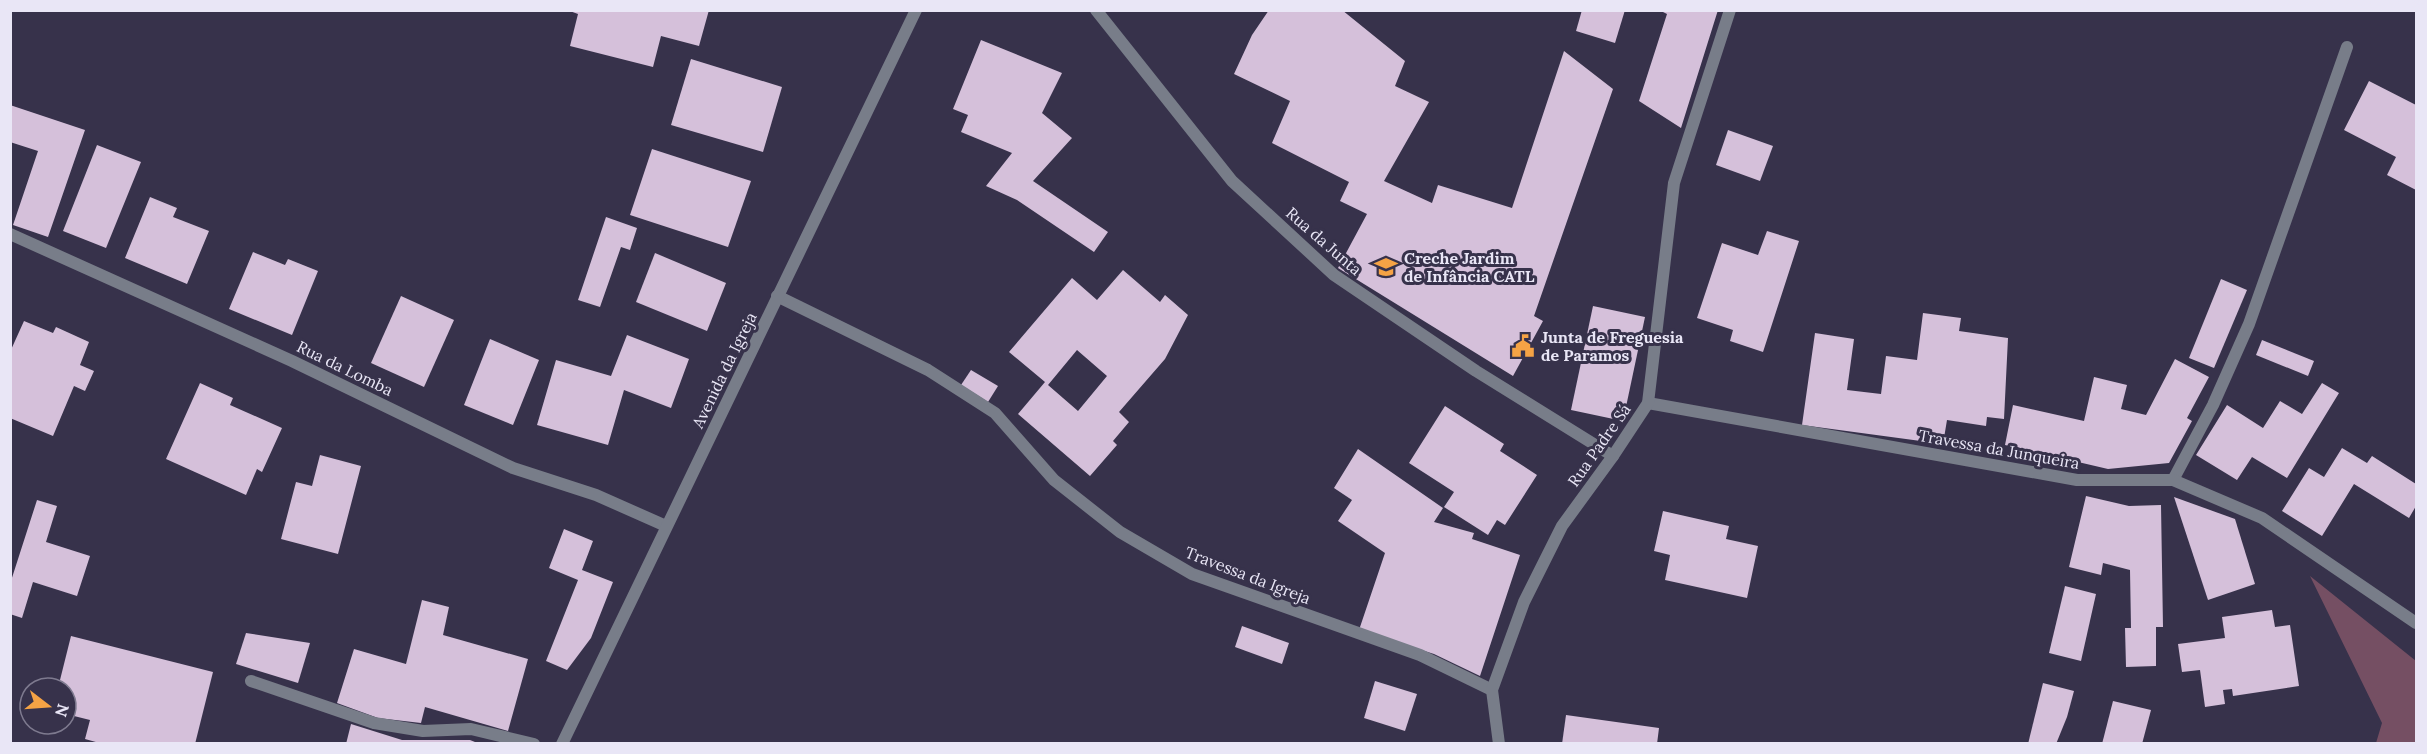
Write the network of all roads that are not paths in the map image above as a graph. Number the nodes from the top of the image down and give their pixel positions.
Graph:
1 (916, 10) edge
2 (1096, 10) edge
3 (1730, 10) edge
4 (2347, 47) dead end
5 (10, 234) edge
6 (777, 296) junction
7 (1648, 403) junction
8 (1613, 456) junction
9 (2173, 480) junction
10 (666, 526) junction
11 (2416, 623) edge
12 (251, 681) dead end
13 (1492, 690) junction
14 (534, 744) edge
15 (562, 744) edge
16 (1499, 744) edge

1 - 6 street, Avenida da Igreja
2 - 8 street, Rua da Junta
3 - 7 street, Rua Padre Sá
4 - 9 street
5 - 10 street, Rua da Lomba
6 - 10 street, Avenida da Igreja
6 - 13 street, Travessa da Igreja
7 - 8 street, Rua Padre Sá
7 - 9 street, Travessa da Junqueira
8 - 13 street, Rua Padre Sá
9 - 11 street, Travessa da Junqueira
10 - 15 street, Avenida da Igreja
12 - 14 street
13 - 16 street, Rua Padre Sá

